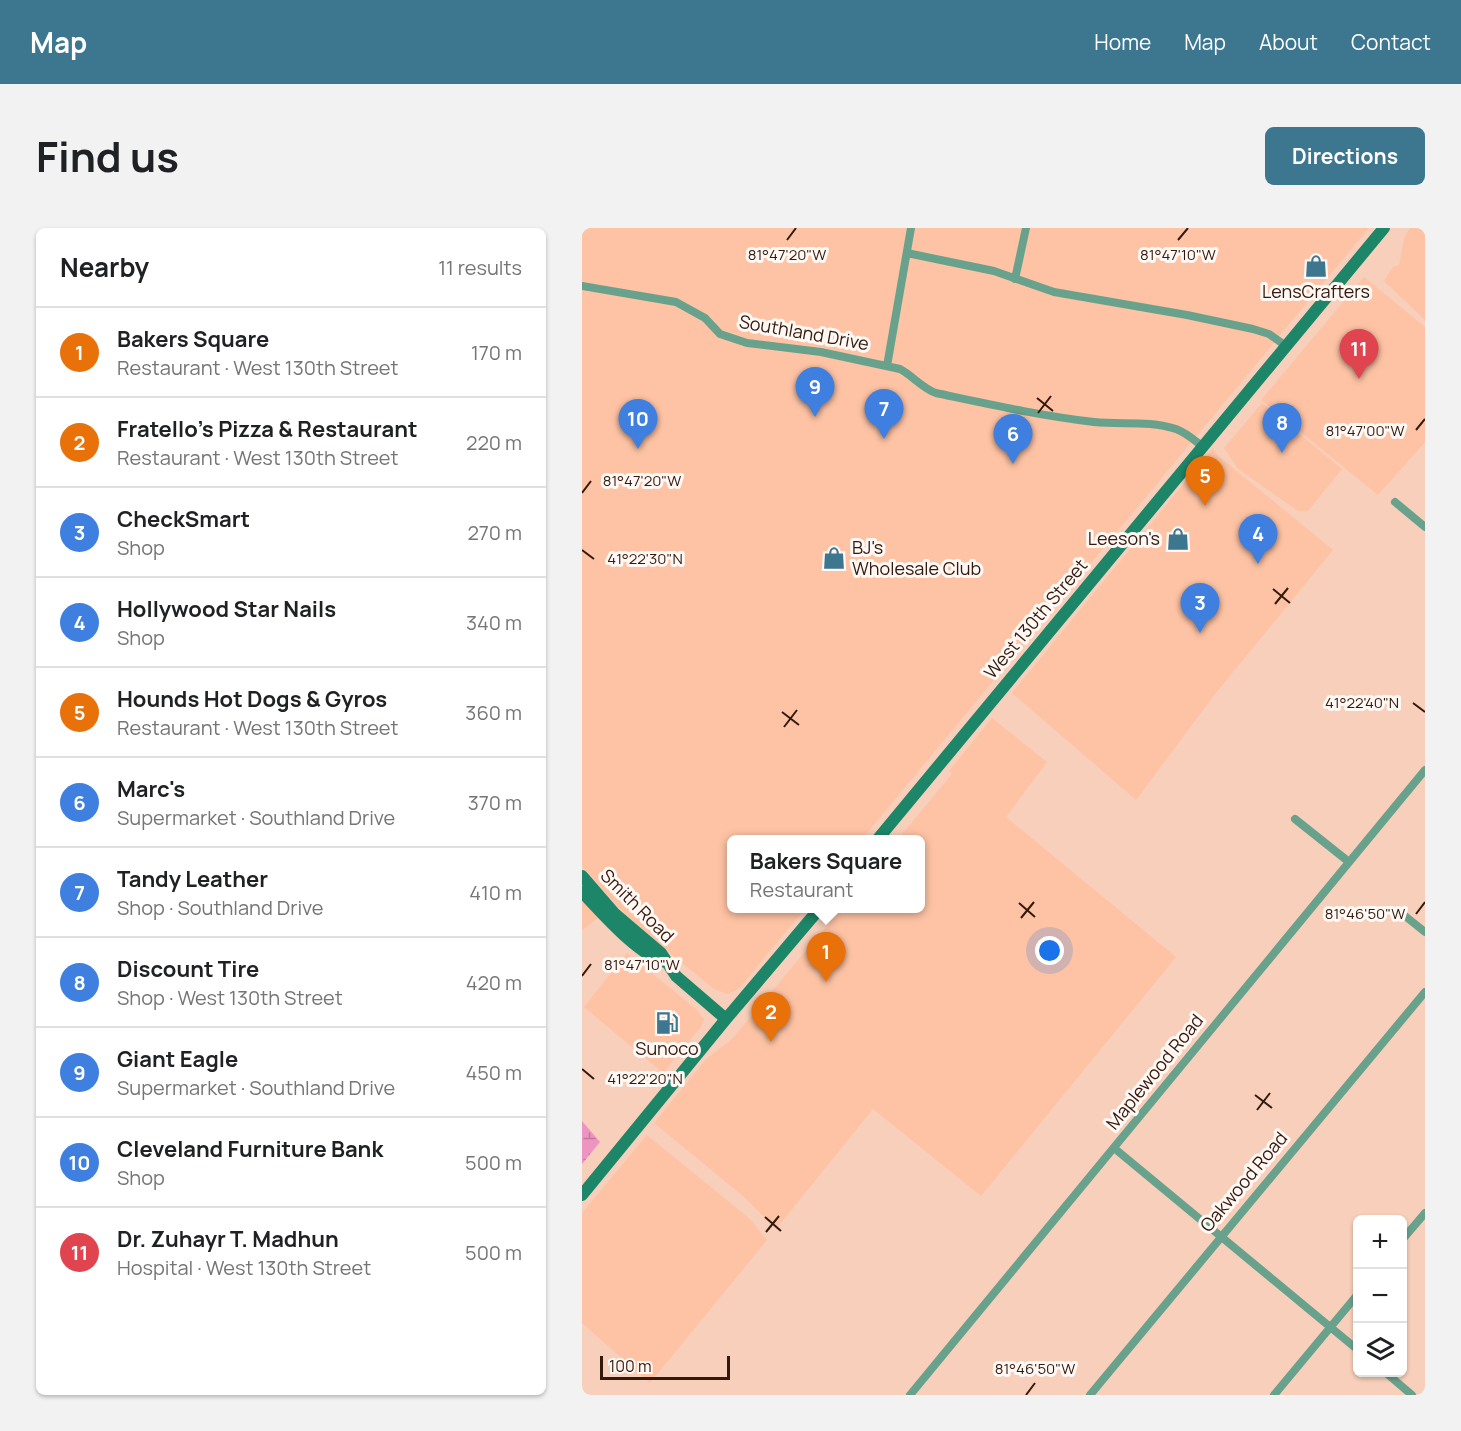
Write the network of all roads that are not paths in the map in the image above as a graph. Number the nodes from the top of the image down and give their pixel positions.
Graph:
1 (911, 228) edge
2 (1026, 228) edge
3 (1384, 228) edge
4 (907, 253) junction
5 (1016, 279) junction
6 (582, 286) edge
7 (1286, 346) junction
8 (887, 366) junction
9 (1203, 447) junction
10 (1395, 502) dead end
11 (1423, 521) edge
12 (1425, 770) edge
13 (1295, 819) dead end
14 (881, 835) edge
15 (1349, 862) junction
16 (582, 876) edge
17 (582, 892) edge
18 (817, 913) edge
19 (1405, 916) dead end
20 (1425, 932) edge
21 (665, 962) junction
22 (1425, 992) edge
23 (726, 1019) junction
24 (1114, 1148) junction
25 (582, 1195) edge
26 (1425, 1213) edge
27 (1407, 1234) edge
28 (1220, 1237) junction
29 (1353, 1300) edge
30 (1330, 1327) junction
31 (1353, 1346) edge
32 (1391, 1377) edge
33 (910, 1395) edge
34 (1090, 1395) edge
35 (1274, 1395) edge
36 (1412, 1395) edge

1 - 4 street, Southland Drive
2 - 5 street
3 - 7 main road, West 130th Street
4 - 5 street
4 - 8 street, Southland Drive
5 - 7 street
6 - 8 street, Southland Drive
7 - 9 main road, West 130th Street
8 - 9 street, Southland Drive
9 - 14 main road, West 130th Street
10 - 11 street
12 - 15 street, Maplewood Road
13 - 15 street
15 - 24 street, Maplewood Road
16 - 21 main road, Smith Road
17 - 21 main road, Smith Road
18 - 23 main road
19 - 20 street
21 - 23 main road, Smith Road
22 - 28 street, Oakwood Road
23 - 25 main road
24 - 28 street
24 - 33 street, Maplewood Road
26 - 27 street
28 - 30 street
28 - 34 street, Oakwood Road
29 - 30 street
30 - 31 street
30 - 35 street
32 - 36 street

